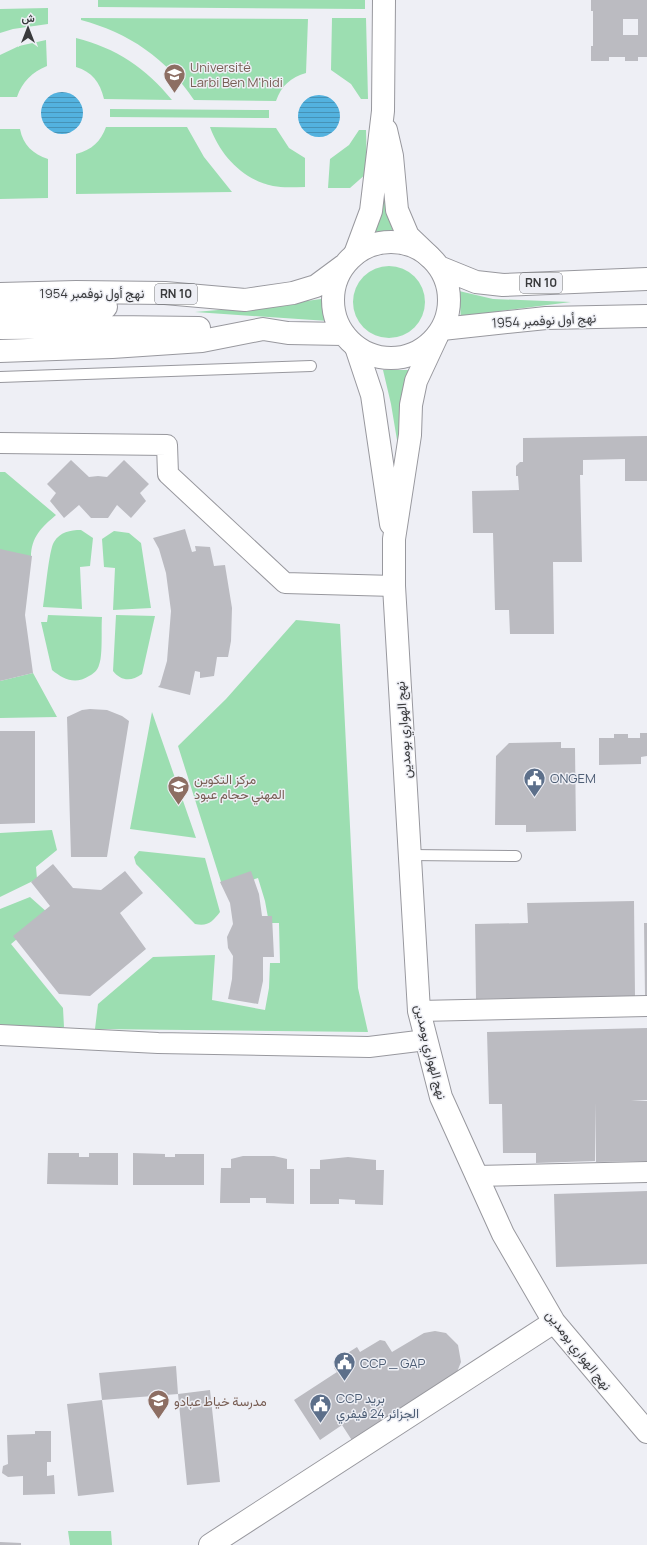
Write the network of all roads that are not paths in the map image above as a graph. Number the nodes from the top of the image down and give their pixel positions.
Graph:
1 (384, 0) edge
2 (383, 111) junction
3 (350, 260) junction
4 (434, 262) junction
5 (647, 279) edge
6 (0, 294) edge
7 (244, 300) junction
8 (0, 310) edge
9 (647, 316) edge
10 (0, 328) edge
11 (263, 329) junction
12 (439, 333) junction
13 (349, 340) junction
14 (0, 351) edge
15 (311, 366) dead end
16 (0, 377) edge
17 (0, 443) edge
18 (394, 539) junction
19 (394, 586) junction
20 (410, 855) junction
21 (516, 856) dead end
22 (647, 1006) edge
23 (419, 1011) junction
24 (0, 1035) edge
25 (426, 1040) junction
26 (647, 1172) edge
27 (476, 1176) junction
28 (554, 1322) junction
29 (643, 1424) edge
30 (210, 1545) edge

1 - 2 main road
2 - 3 main road
2 - 4 main road
3 - 4 main road
3 - 7 main road, نهج أول نوفمبر 1954 / RN 10
3 - 13 main road
4 - 5 main road, RN 10
4 - 12 main road
6 - 7 main road, نهج أول نوفمبر 1954 / RN 10
7 - 8 main road, RN 10
9 - 12 main road, نهج أول نوفمبر 1954
10 - 11 main road
11 - 13 main road
11 - 14 main road
12 - 13 main road
12 - 18 main road
13 - 18 main road
15 - 16 lane
17 - 19 street
18 - 19 main road, نهج الهواري بومدين
19 - 20 main road, نهج الهواري بومدين
20 - 21 lane
20 - 23 main road, نهج الهواري بومدين
22 - 23 street
23 - 25 main road, نهج الهواري بومدين
24 - 25 street
25 - 27 main road, نهج الهواري بومدين
26 - 27 street
27 - 28 main road, نهج الهواري بومدين
28 - 29 main road, نهج الهواري بومدين
28 - 30 main road

